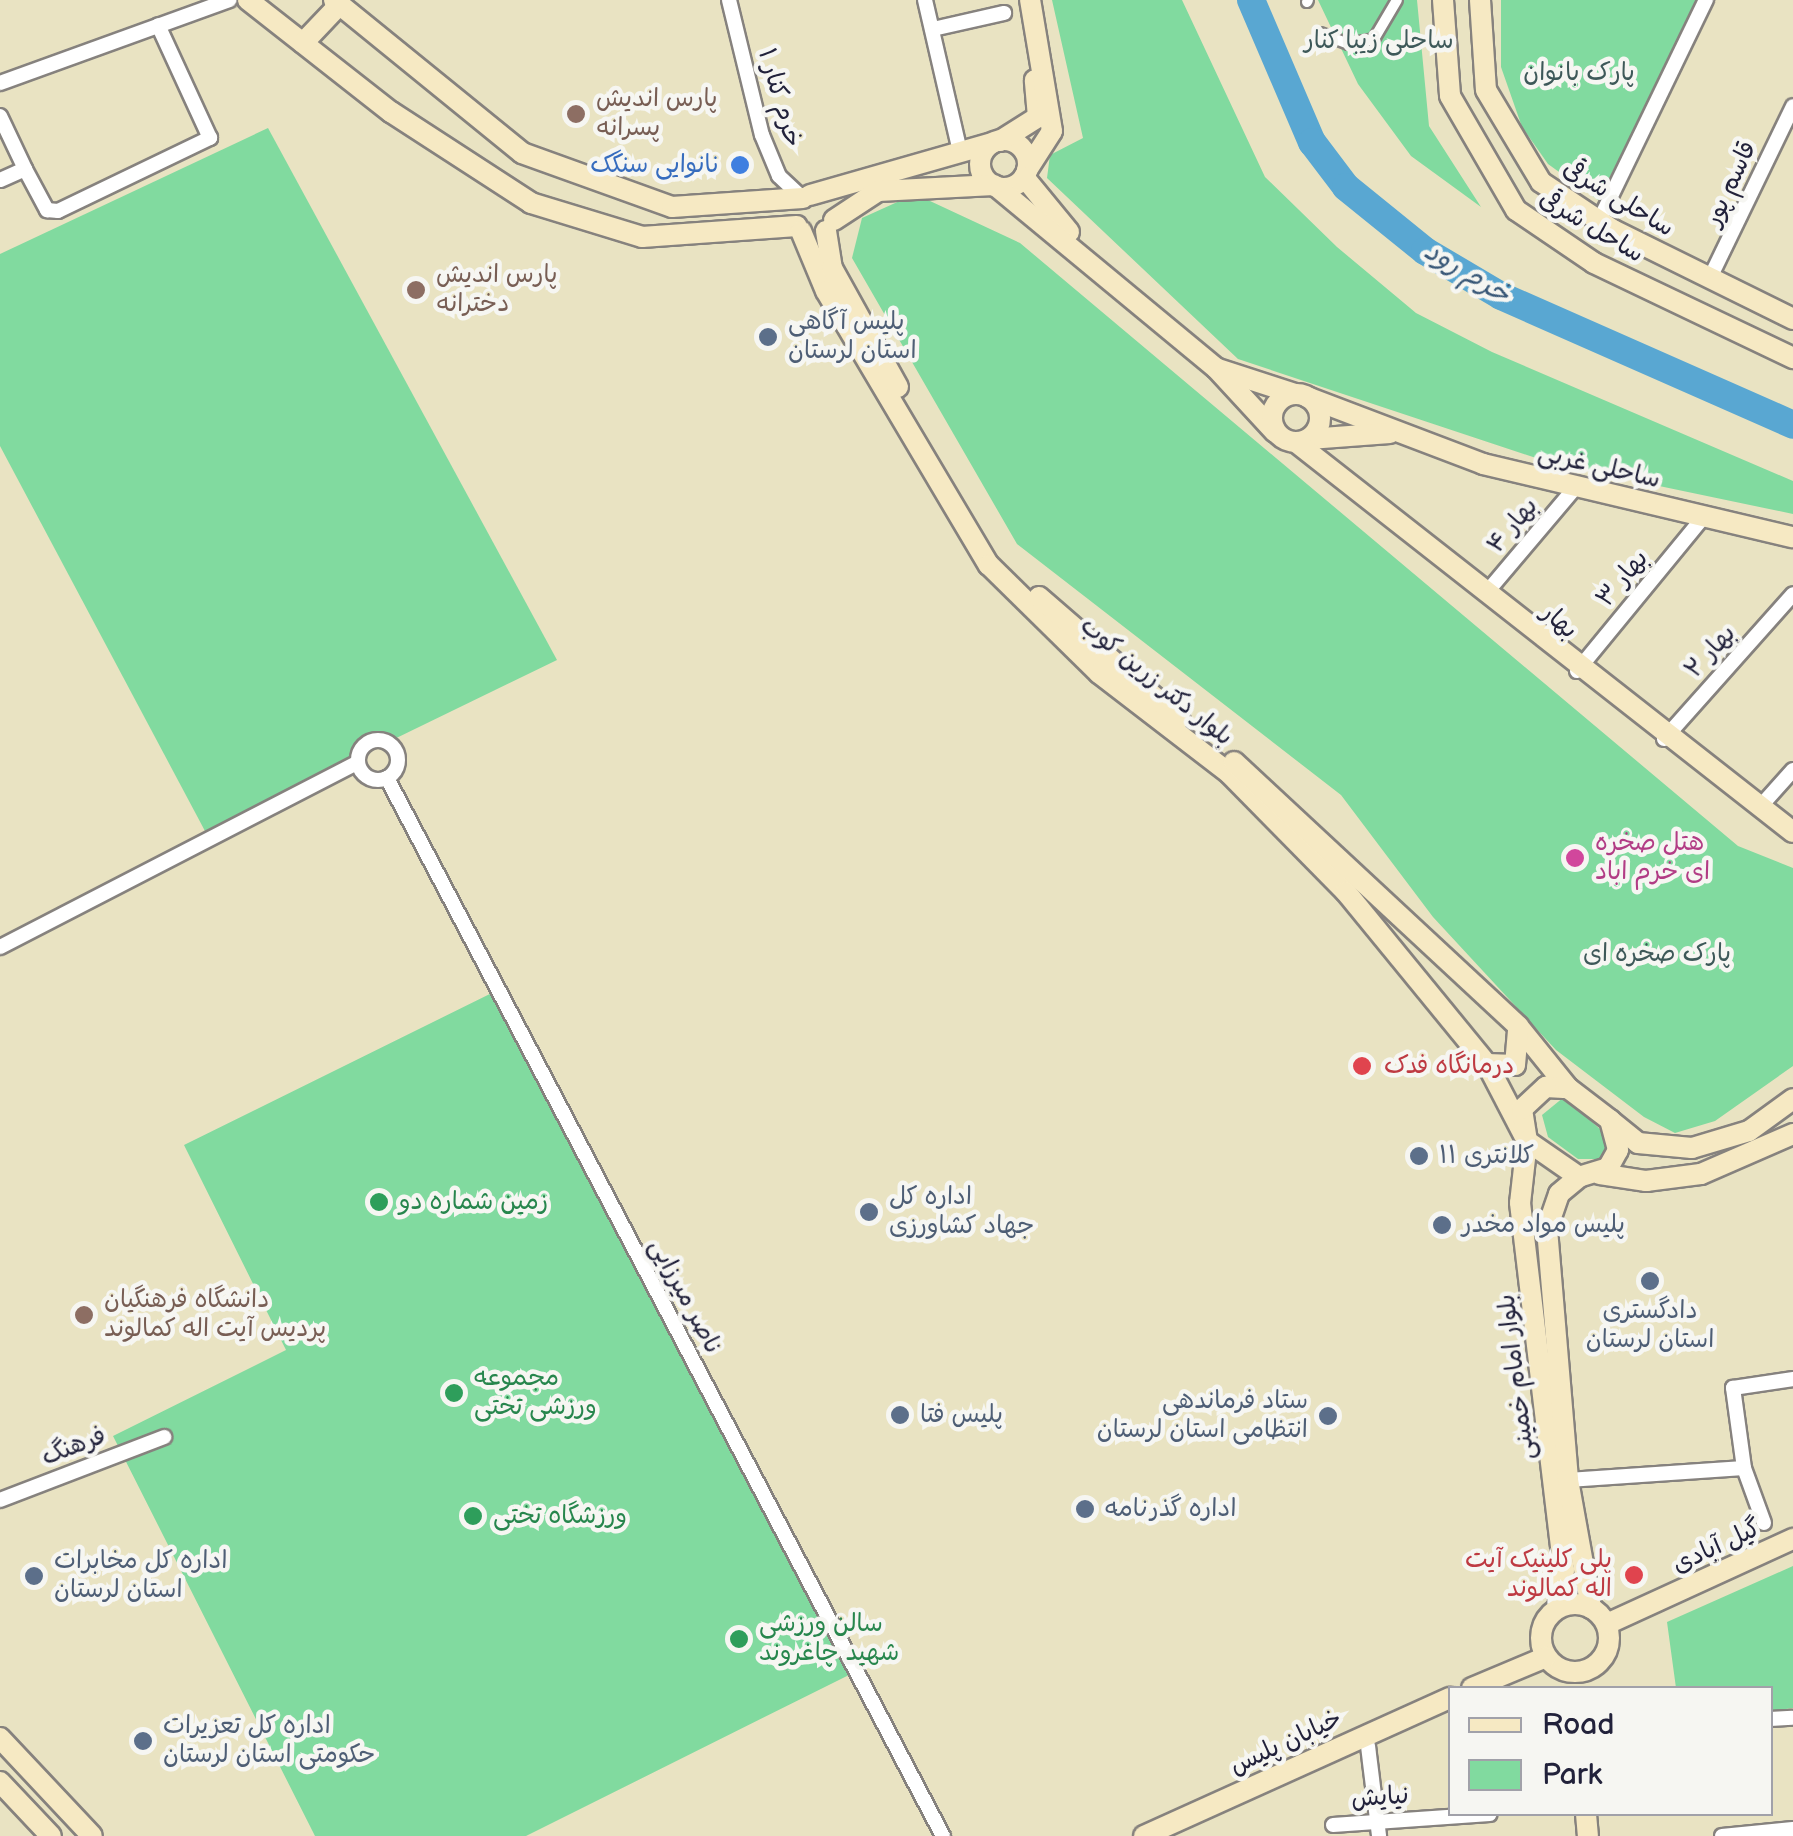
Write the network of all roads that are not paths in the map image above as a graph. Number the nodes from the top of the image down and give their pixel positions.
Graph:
1 (228, 0) edge
2 (248, 0) edge
3 (729, 0) edge
4 (925, 0) edge
5 (1030, 0) edge
6 (1397, 0) edge
7 (1443, 0) edge
8 (1480, 0) edge
9 (1706, 0) edge
10 (337, 2) edge
11 (1010, 6) edge
12 (158, 26) junction
13 (934, 29) junction
14 (1320, 33) dead end
15 (303, 44) junction
16 (0, 83) edge
17 (1793, 106) edge
18 (0, 116) edge
19 (996, 142) junction
20 (960, 152) junction
21 (25, 169) junction
22 (1026, 173) junction
23 (0, 180) edge
24 (995, 186) junction
25 (806, 196) junction
26 (1599, 222) junction
27 (830, 226) junction
28 (799, 228) junction
29 (1093, 261) junction
30 (1709, 280) junction
31 (1793, 319) edge
32 (1793, 358) edge
33 (1216, 368) junction
34 (1301, 395) junction
35 (1275, 432) junction
36 (1397, 432) junction
37 (1369, 434) junction
38 (1303, 441) junction
39 (1348, 480) junction
40 (1574, 489) junction
41 (1705, 515) junction
42 (1793, 537) edge
43 (1487, 592) junction
44 (1793, 594) edge
45 (1576, 671) junction
46 (1663, 739) junction
47 (358, 764) junction
48 (1793, 770) edge
49 (388, 778) junction
50 (1758, 808) junction
51 (1793, 832) edge
52 (0, 946) edge
53 (1518, 1026) junction
54 (1487, 1064) junction
55 (1568, 1088) junction
56 (1793, 1100) edge
57 (1610, 1120) junction
58 (1793, 1134) edge
59 (1526, 1140) junction
60 (1589, 1175) junction
61 (1793, 1379) edge
62 (164, 1437) dead end
63 (1744, 1468) junction
64 (1568, 1480) junction
65 (0, 1500) edge
66 (1764, 1523) dead end
67 (1793, 1539) edge
68 (1558, 1608) junction
69 (1591, 1608) junction
70 (1606, 1624) junction
71 (1546, 1657) junction
72 (1575, 1681) edge
73 (1477, 1686) edge
74 (1448, 1699) edge
75 (0, 1738) edge
76 (1368, 1746) dead end
77 (0, 1782) edge
78 (1474, 1816) edge
79 (1333, 1825) dead end
80 (1378, 1828) edge
81 (1178, 1829) edge
82 (1793, 1829) edge
83 (50, 1836) edge
84 (92, 1836) edge
85 (943, 1836) edge
86 (1144, 1836) edge
87 (1722, 1836) edge

1 - 12 street
2 - 15 main road
3 - 25 street, خرم کنار ۱
4 - 13 street
5 - 22 main road
6 - 14 street
7 - 32 main road, ساحل شرقی
8 - 26 main road, ساحلی شرقی
9 - 26 street
10 - 15 main road
10 - 25 main road
11 - 13 street
11 - 19 main road
12 - 16 street
12 - 21 street
13 - 20 street
15 - 28 main road
17 - 30 street, قاسم پور
18 - 21 street
19 - 20 main road
19 - 22 main road
19 - 24 main road
20 - 25 main road
21 - 23 street
22 - 24 main road
22 - 29 main road
24 - 27 main road
24 - 29 main road
25 - 27 main road
25 - 28 main road
26 - 30 main road, ساحلی شرقی
27 - 28 main road
27 - 53 main road, بلوار دکتر زرین کوب
28 - 54 main road, بلوار دکتر زرین کوب
29 - 33 main road
30 - 31 main road, ساحلی شرقی
33 - 34 main road, ساحلی غربی
33 - 35 main road
34 - 35 main road
34 - 36 main road, ساحلی غربی
34 - 38 main road
35 - 38 main road
36 - 37 main road
36 - 40 main road, ساحلی غربی
37 - 38 main road
37 - 39 main road
38 - 39 main road, بهار
39 - 43 main road, بهار
40 - 41 main road, ساحلی غربی
40 - 43 street, بهار ۴
41 - 42 main road, ساحلی غربی
41 - 45 street, بهار ۳
43 - 45 main road, بهار
44 - 46 street, بهار ۲
45 - 46 main road, بهار
46 - 50 main road, بهار
47 - 49 street
47 - 49 street
47 - 52 street
48 - 50 street
49 - 85 street, ناصر میرزایی
50 - 51 main road, بهار
53 - 54 main road
53 - 55 main road, بلوار دکتر زرین کوب
54 - 59 main road, بلوار دکتر زرین کوب
55 - 57 main road, بلوار دکتر زرین کوب
55 - 59 main road, بلوار امام خمینی
56 - 57 main road, بلوار دکتر زرین کوب
57 - 60 main road, بلوار امام خمینی
58 - 60 main road
59 - 60 main road
59 - 68 main road, بلوار امام خمینی
60 - 64 main road, بلوار امام خمینی
61 - 63 street
62 - 65 street, فرهنگ
63 - 64 street
63 - 66 street
64 - 69 main road, بلوار امام خمینی
67 - 70 main road, گیل آبادی
68 - 69 main road
68 - 71 main road
69 - 70 main road
70 - 72 main road
71 - 72 main road
71 - 73 main road
74 - 81 main road, خیابان پلیس
75 - 84 main road
76 - 80 street
77 - 83 main road
78 - 80 street, نیایش
79 - 80 street, نیایش
81 - 86 main road, خیابان پلیس
82 - 87 street

